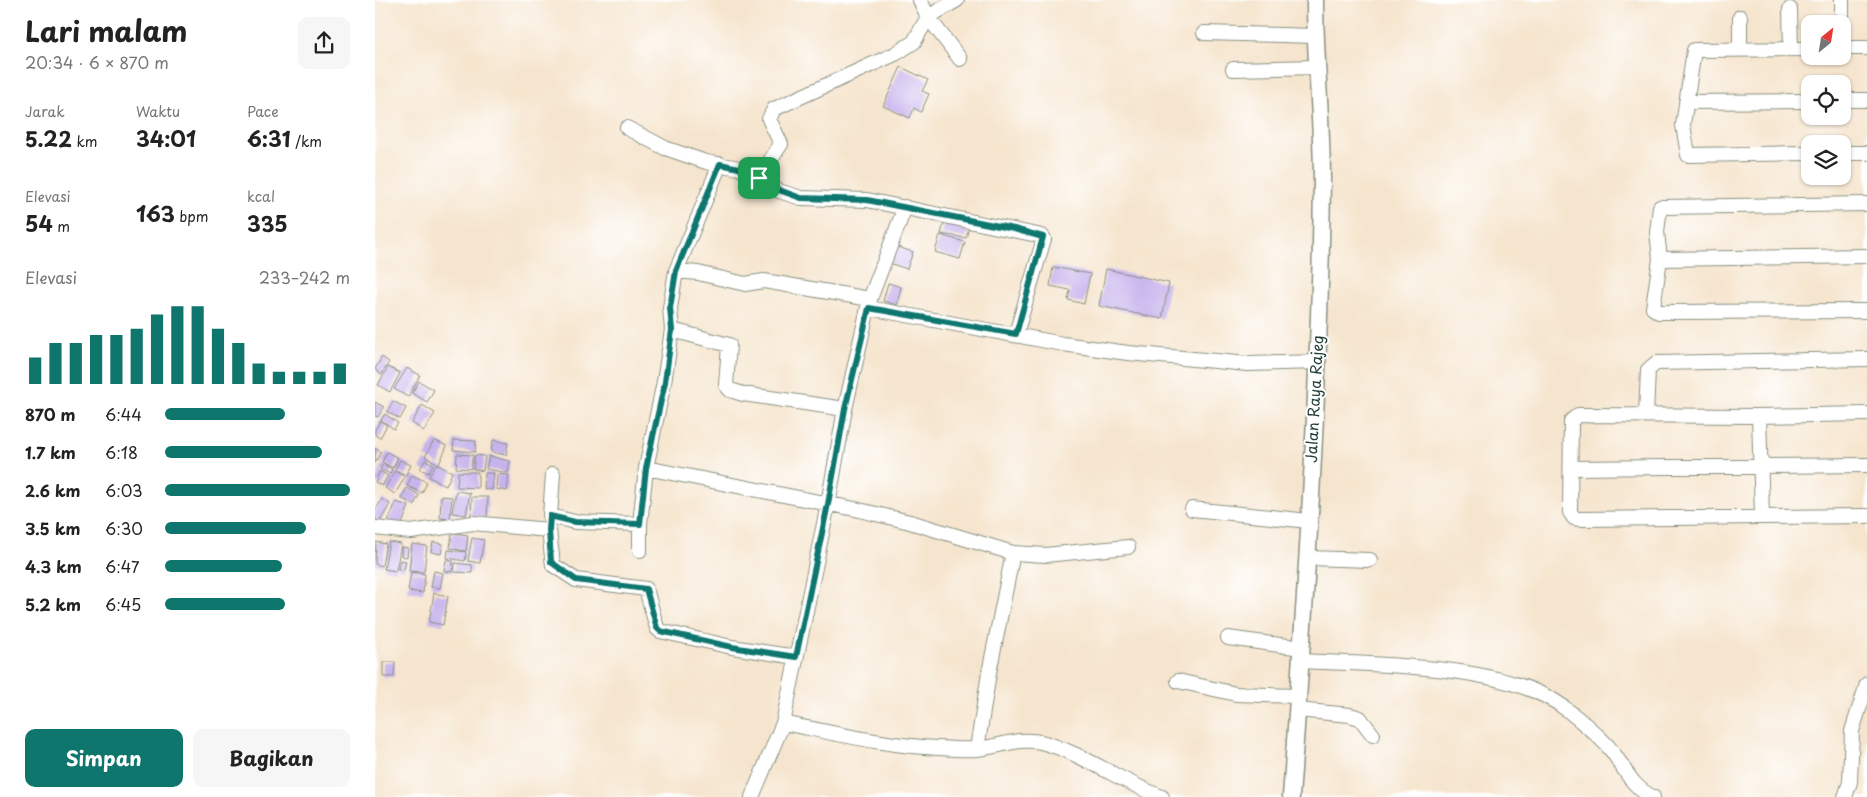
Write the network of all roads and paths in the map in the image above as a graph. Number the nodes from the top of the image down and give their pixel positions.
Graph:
1 (920, 0) edge
2 (957, 0) edge
3 (1315, 0) edge
4 (1842, 0) edge
5 (1790, 9) dead end
6 (1842, 15) edge
7 (1740, 16) dead end
8 (928, 17) junction
9 (1204, 33) dead end
10 (1315, 36) junction
11 (1851, 48) edge
12 (1867, 48) edge
13 (1740, 49) junction
14 (1791, 49) junction
15 (1801, 49) edge
16 (960, 59) dead end
17 (1317, 66) junction
18 (1233, 69) dead end
19 (1851, 100) edge
20 (1867, 100) edge
21 (1801, 101) edge
22 (1686, 102) junction
23 (627, 128) dead end
24 (1867, 152) edge
25 (1801, 153) edge
26 (1851, 153) edge
27 (720, 164) junction
28 (759, 178) junction
29 (1867, 204) edge
30 (905, 207) junction
31 (1867, 256) edge
32 (1659, 259) junction
33 (676, 271) junction
34 (869, 303) junction
35 (1867, 311) edge
36 (672, 330) junction
37 (1016, 334) junction
38 (1867, 359) edge
39 (1318, 362) junction
40 (845, 409) junction
41 (1867, 414) edge
42 (1646, 415) junction
43 (1759, 416) junction
44 (1759, 465) junction
45 (1867, 465) edge
46 (646, 468) junction
47 (1572, 468) junction
48 (553, 474) dead end
49 (828, 504) junction
50 (1193, 509) dead end
51 (1762, 516) junction
52 (1867, 516) edge
53 (1309, 521) junction
54 (549, 523) junction
55 (640, 524) junction
56 (375, 528) edge
57 (1128, 547) dead end
58 (640, 550) dead end
59 (1013, 553) junction
60 (1308, 558) junction
61 (1370, 560) dead end
62 (1228, 638) dead end
63 (1301, 654) junction
64 (796, 657) junction
65 (1178, 681) dead end
66 (1867, 684) edge
67 (1297, 703) junction
68 (783, 722) junction
69 (1373, 735) dead end
70 (977, 749) junction
71 (752, 797) edge
72 (1161, 797) edge
73 (1291, 797) edge
74 (1653, 797) edge
75 (1845, 797) edge

1 - 8 street
2 - 8 street
3 - 10 main road, Jalan Raya Rajeg
4 - 6 street
5 - 14 street
7 - 13 street
8 - 16 street
8 - 28 street
9 - 10 street
10 - 17 main road, Jalan Raya Rajeg
11 - 12 street
13 - 14 street
13 - 22 street
14 - 15 street
17 - 18 street
17 - 39 main road, Jalan Raya Rajeg
19 - 20 street
21 - 22 street
22 - 25 street
23 - 27 street
24 - 26 street
27 - 28 street
27 - 33 street
28 - 30 street
29 - 32 street
30 - 34 street
30 - 37 street
31 - 32 street
32 - 35 street
33 - 34 street
33 - 36 street
34 - 37 street
34 - 40 street
36 - 40 street
36 - 46 street
37 - 39 street
38 - 42 street
39 - 53 main road, Jalan Raya Rajeg
40 - 49 street
41 - 43 street
42 - 43 street
42 - 47 street
43 - 44 street
44 - 45 street
44 - 47 street
44 - 51 street
46 - 49 street
46 - 55 street
47 - 51 street
48 - 54 street
49 - 59 street
49 - 64 street
50 - 53 street
51 - 52 street
53 - 60 main road, Jalan Raya Rajeg
54 - 55 street
54 - 56 street
54 - 64 street
55 - 58 street
57 - 59 street
59 - 70 street
60 - 61 street
60 - 63 main road, Jalan Raya Rajeg
62 - 63 street
63 - 67 main road, Jalan Raya Rajeg
63 - 74 street
64 - 68 street
65 - 67 street
66 - 75 street
67 - 69 street
67 - 73 main road, Jalan Raya Rajeg
68 - 70 street
68 - 71 street
70 - 72 street

